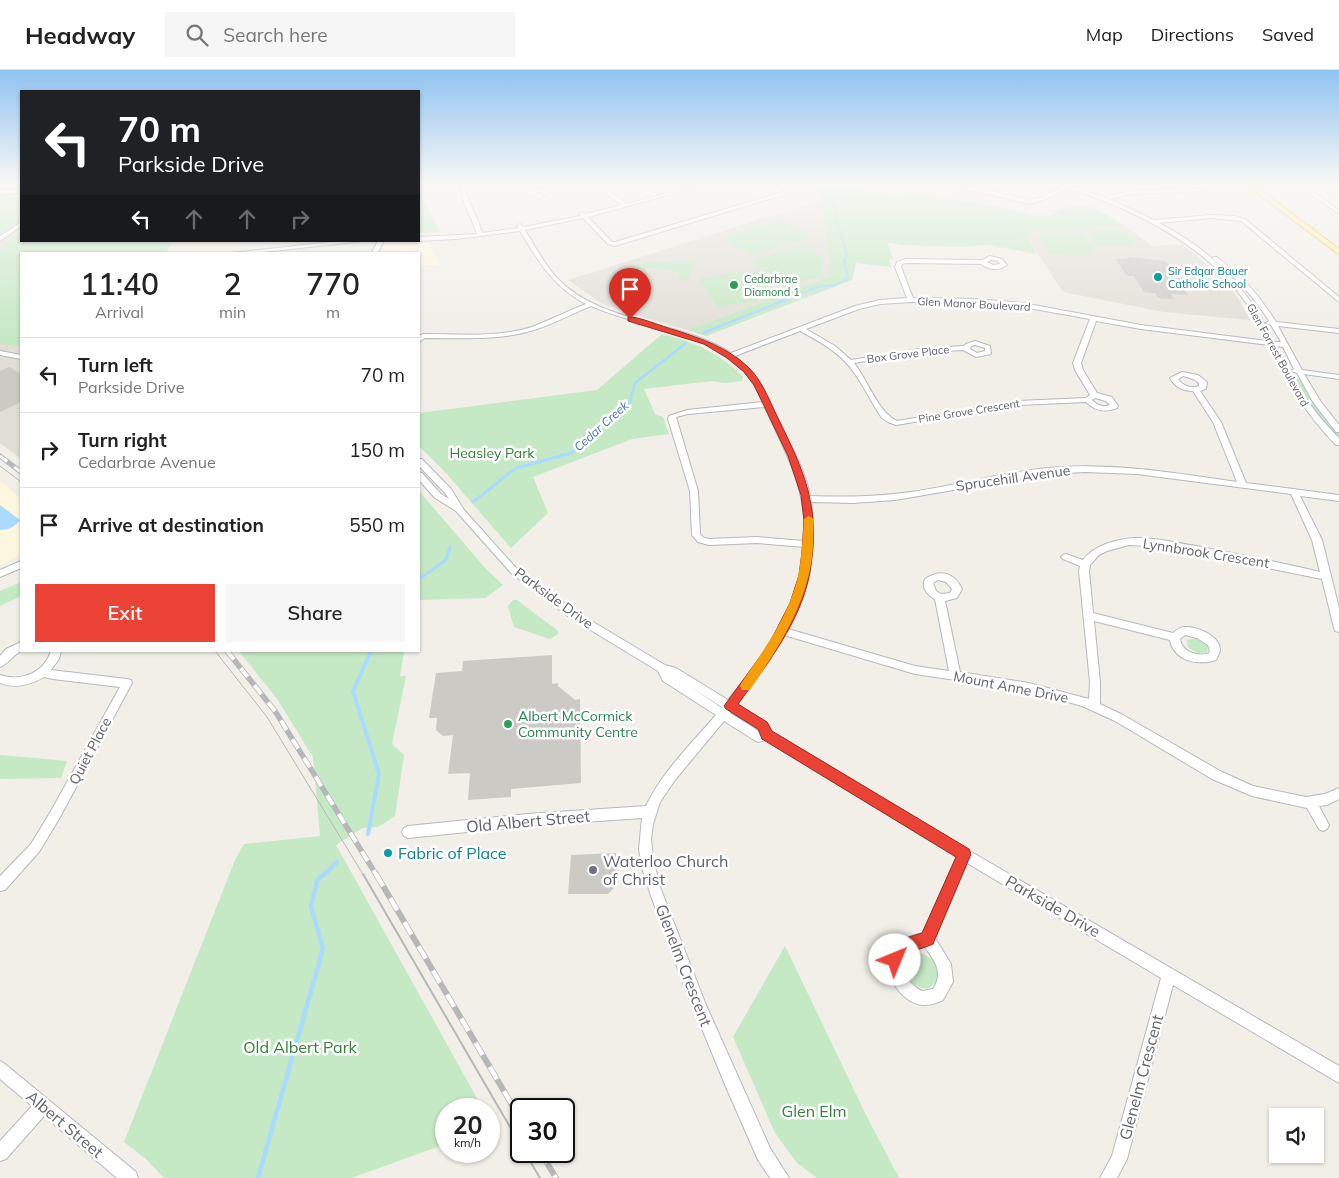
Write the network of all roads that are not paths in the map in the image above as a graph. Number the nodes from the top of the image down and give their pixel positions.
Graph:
1 (452, 236) edge
2 (526, 236) edge
3 (603, 236) edge
4 (642, 236) edge
5 (1174, 236) edge
6 (1184, 236) edge
7 (1262, 236) edge
8 (1319, 236) edge
9 (420, 239) edge
10 (352, 242) edge
11 (321, 245) junction
12 (1338, 250) edge
13 (1197, 251) junction
14 (1206, 251) junction
15 (246, 252) edge
16 (316, 252) edge
17 (983, 262) dead end
18 (911, 300) junction
19 (1339, 300) edge
20 (591, 304) junction
21 (1254, 312) junction
22 (1267, 313) junction
23 (1093, 319) junction
24 (1261, 323) junction
25 (1273, 324) junction
26 (801, 329) junction
27 (1339, 331) edge
28 (420, 335) edge
29 (1272, 344) junction
30 (1285, 345) junction
31 (965, 348) dead end
32 (0, 353) edge
33 (20, 356) edge
34 (730, 356) junction
35 (850, 362) junction
36 (1286, 370) junction
37 (1300, 372) junction
38 (1339, 376) edge
39 (1196, 390) dead end
40 (768, 404) junction
41 (1339, 430) edge
42 (1339, 443) edge
43 (420, 462) edge
44 (420, 476) edge
45 (1243, 485) junction
46 (1294, 492) junction
47 (1339, 498) edge
48 (807, 499) junction
49 (460, 512) junction
50 (808, 544) junction
51 (1066, 557) dead end
52 (20, 564) edge
53 (1084, 564) junction
54 (0, 574) edge
55 (1325, 576) junction
56 (939, 597) dead end
57 (1089, 616) junction
58 (1339, 628) edge
59 (783, 630) junction
60 (1175, 637) dead end
61 (20, 647) edge
62 (56, 652) edge
63 (0, 663) edge
64 (42, 672) junction
65 (955, 675) junction
66 (0, 679) edge
67 (1094, 706) junction
68 (726, 710) junction
69 (1339, 793) edge
70 (1310, 803) junction
71 (648, 812) junction
72 (1323, 825) dead end
73 (408, 832) dead end
74 (964, 854) junction
75 (0, 886) edge
76 (928, 939) dead end
77 (1169, 974) junction
78 (0, 1069) edge
79 (1339, 1075) edge
80 (42, 1106) junction
81 (0, 1153) edge
82 (130, 1178) edge
83 (780, 1178) edge
84 (1108, 1178) edge

1 - 9 street
2 - 20 street, Glenelm Crescent
3 - 4 street
5 - 13 street, Glen Forrest Boulevard
6 - 14 street, Glen Forrest Boulevard
7 - 19 street
8 - 12 main road
10 - 11 street
11 - 15 street
11 - 16 street
13 - 14 street
13 - 21 street, Glen Forrest Boulevard
14 - 22 street, Glen Forrest Boulevard
17 - 18 street
18 - 23 street, Glen Manor Boulevard
18 - 26 street, Glen Manor Boulevard
20 - 28 street
20 - 34 street, Glenelm Crescent
21 - 22 street
21 - 24 street, Glen Forrest Boulevard
22 - 25 street, Glen Forrest Boulevard
23 - 29 street, Glen Manor Boulevard
23 - 35 street, Pine Grove Crescent
24 - 25 street
24 - 29 street, Glen Forrest Boulevard
25 - 27 street
25 - 30 street, Glen Forrest Boulevard
26 - 34 street, Glen Manor Boulevard
26 - 35 street, Pine Grove Crescent
29 - 30 street, Glen Manor Boulevard
29 - 36 street, Glen Forrest Boulevard
30 - 37 street, Glen Forrest Boulevard
31 - 35 street, Box Grove Place
32 - 33 street
34 - 40 street, Glenelm Crescent
36 - 37 street
36 - 42 street, Glen Forrest Boulevard
37 - 38 street
37 - 41 street, Glen Forrest Boulevard
39 - 45 street
40 - 48 street, Glenelm Crescent
40 - 50 street
43 - 49 street, Parkside Drive
44 - 49 street, Parkside Drive
45 - 46 street, Sprucehill Avenue
45 - 48 street, Sprucehill Avenue
46 - 47 street, Sprucehill Avenue
46 - 55 street
48 - 50 street, Glenelm Crescent
49 - 68 street, Parkside Drive
50 - 59 street, Glenelm Crescent
51 - 53 street
52 - 54 street
53 - 55 street, Lynnbrook Crescent
53 - 57 street
55 - 58 street
56 - 65 street
57 - 60 street
57 - 67 street
59 - 65 street, Mount Anne Drive
59 - 68 street, Glenelm Crescent
61 - 63 street
62 - 64 street
64 - 66 street
64 - 75 street, Quiet Place
65 - 67 street, Mount Anne Drive
67 - 70 street, Mount Anne Drive
68 - 71 street, Glenelm Crescent
68 - 74 street, Parkside Drive
69 - 70 street, Mount Anne Drive
70 - 72 street
71 - 73 street, Old Albert Street
71 - 83 street, Glenelm Crescent
74 - 76 street
74 - 77 street, Parkside Drive
77 - 79 street, Parkside Drive
77 - 84 street, Glenelm Crescent
78 - 80 street, Albert Street
80 - 81 street
80 - 82 street, Albert Street

